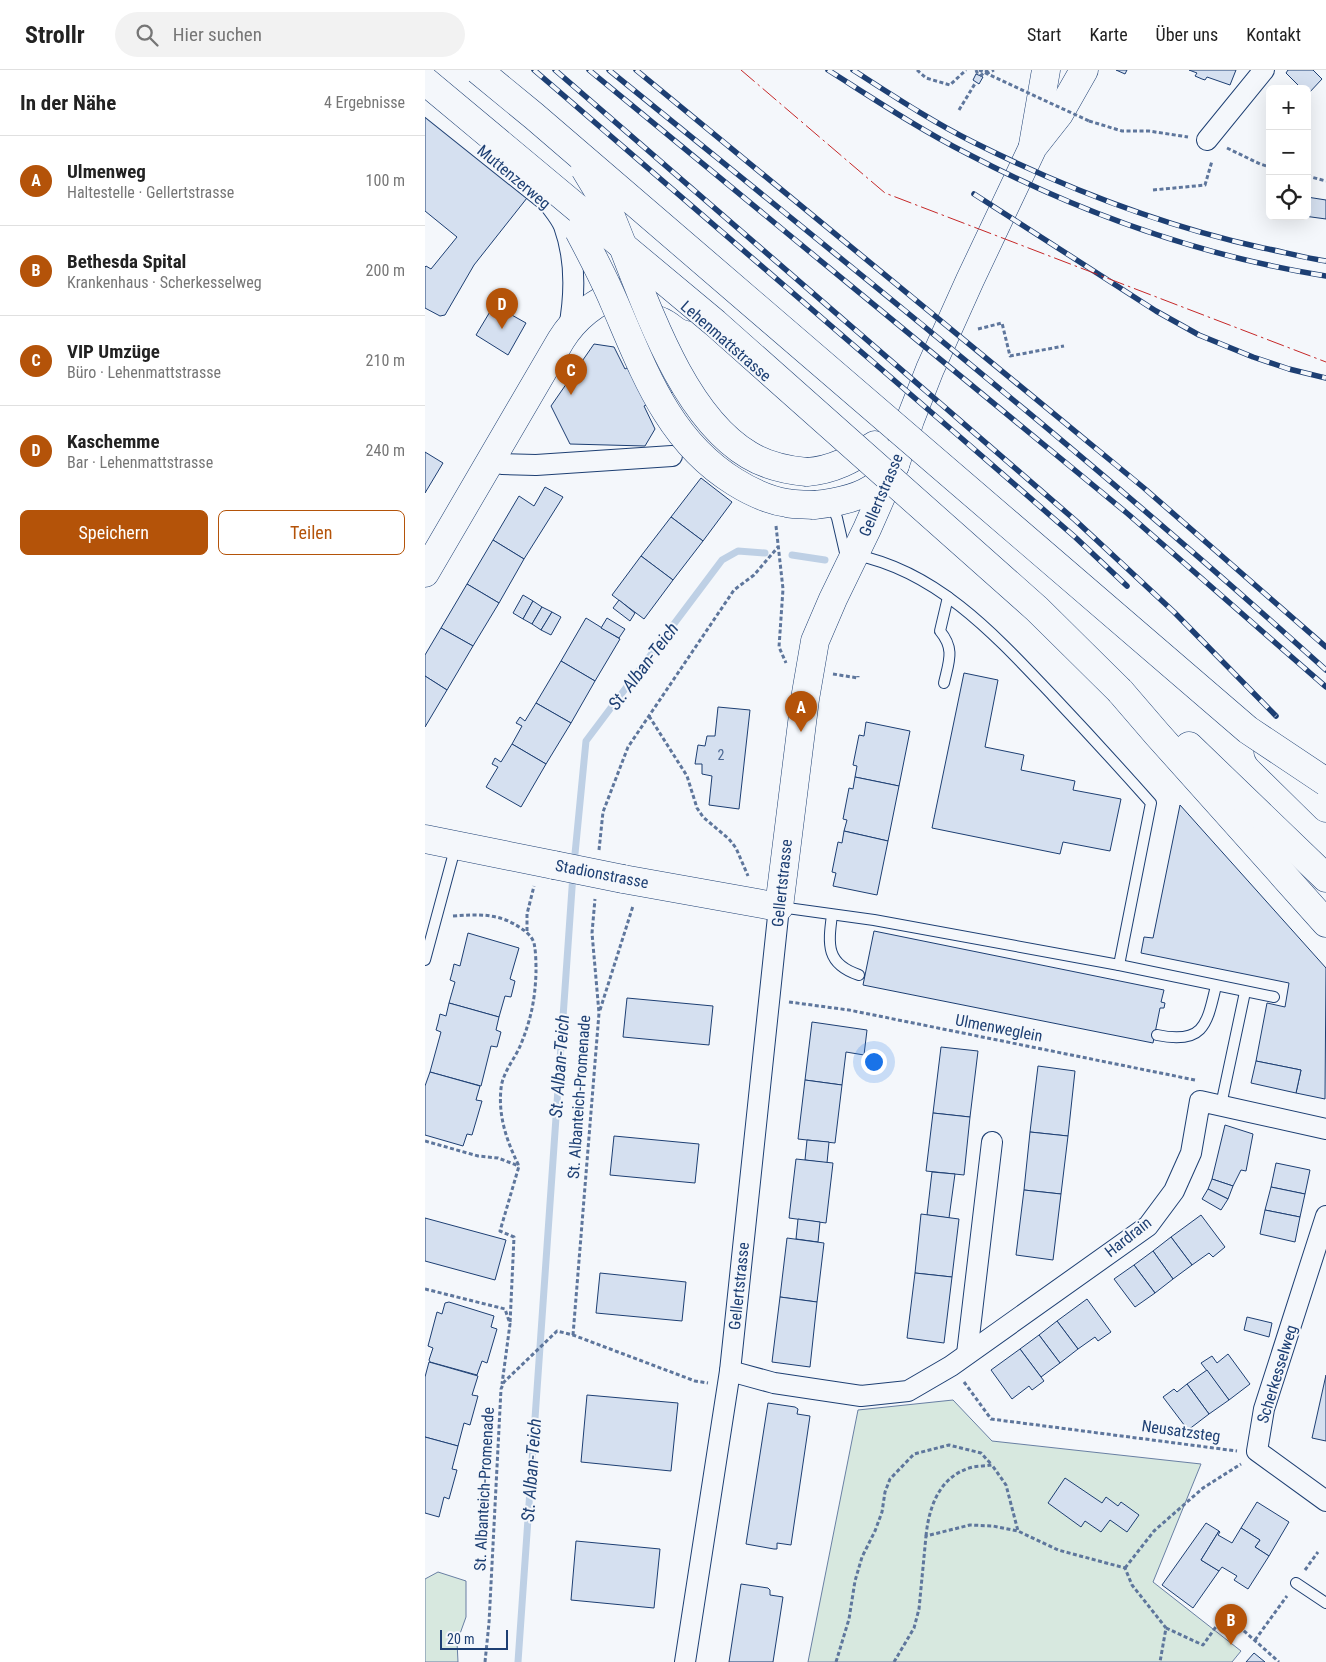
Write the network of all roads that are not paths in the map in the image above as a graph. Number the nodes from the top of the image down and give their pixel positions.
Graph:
1 (478, 70) edge
2 (490, 70) edge
3 (1046, 70) edge
4 (1065, 70) edge
5 (1084, 70) edge
6 (1264, 70) edge
7 (425, 81) edge
8 (425, 92) edge
9 (425, 104) edge
10 (1213, 142) road end
11 (1033, 146) junction
12 (569, 328) junction
13 (910, 420) junction
14 (875, 446) junction
15 (672, 456) dead end
16 (491, 462) junction
17 (895, 465) junction
18 (822, 504) junction
19 (851, 563) junction
20 (425, 573) edge
21 (948, 596) junction
22 (944, 682) dead end
23 (1120, 690) junction
24 (1322, 796) edge
25 (425, 839) edge
26 (456, 845) junction
27 (1326, 878) edge
28 (779, 906) junction
29 (832, 915) junction
30 (1326, 923) edge
31 (425, 960) edge
32 (1119, 966) junction
33 (859, 975) dead end
34 (1216, 986) junction
35 (1245, 992) junction
36 (1274, 997) dead end
37 (1157, 1035) dead end
38 (1221, 1105) junction
39 (1326, 1129) edge
40 (992, 1142) dead end
41 (1326, 1216) edge
42 (959, 1360) junction
43 (729, 1379) junction
44 (1326, 1501) edge
45 (1296, 1583) dead end
46 (1326, 1603) edge
47 (685, 1662) edge

1 - 24 main road, bridge
2 - 14 main road, bridge
3 - 11 main road, Gellertstrasse
4 - 11 main road
5 - 11 main road, Gellertstrasse
6 - 10 street
7 - 23 main road, bridge
8 - 18 main road, bridge
9 - 12 street, Muttenzerweg
11 - 13 main road, Gellertstrasse
12 - 14 main road, Lehenmattstrasse
12 - 16 main road, Lehenmattstrasse
13 - 14 main road
13 - 17 main road, Gellertstrasse
15 - 16 street
16 - 20 main road, Lehenmattstrasse
17 - 18 main road
17 - 19 main road, Gellertstrasse
18 - 19 lane
19 - 21 lane
19 - 28 main road, Gellertstrasse
21 - 22 lane
21 - 32 lane
23 - 27 main road
23 - 30 main road
25 - 26 main road, Stadionstrasse
26 - 28 main road, Stadionstrasse, bridge
26 - 31 lane
28 - 29 lane
28 - 43 street, Gellertstrasse
29 - 32 lane
29 - 33 lane
32 - 34 lane
34 - 35 lane
34 - 37 lane
35 - 36 lane
35 - 38 lane
38 - 39 street
38 - 42 street, Hardrain
40 - 42 street
41 - 44 street, Scherkesselweg
42 - 43 street, Hardrain
43 - 47 street, Gellertstrasse
45 - 46 lane

